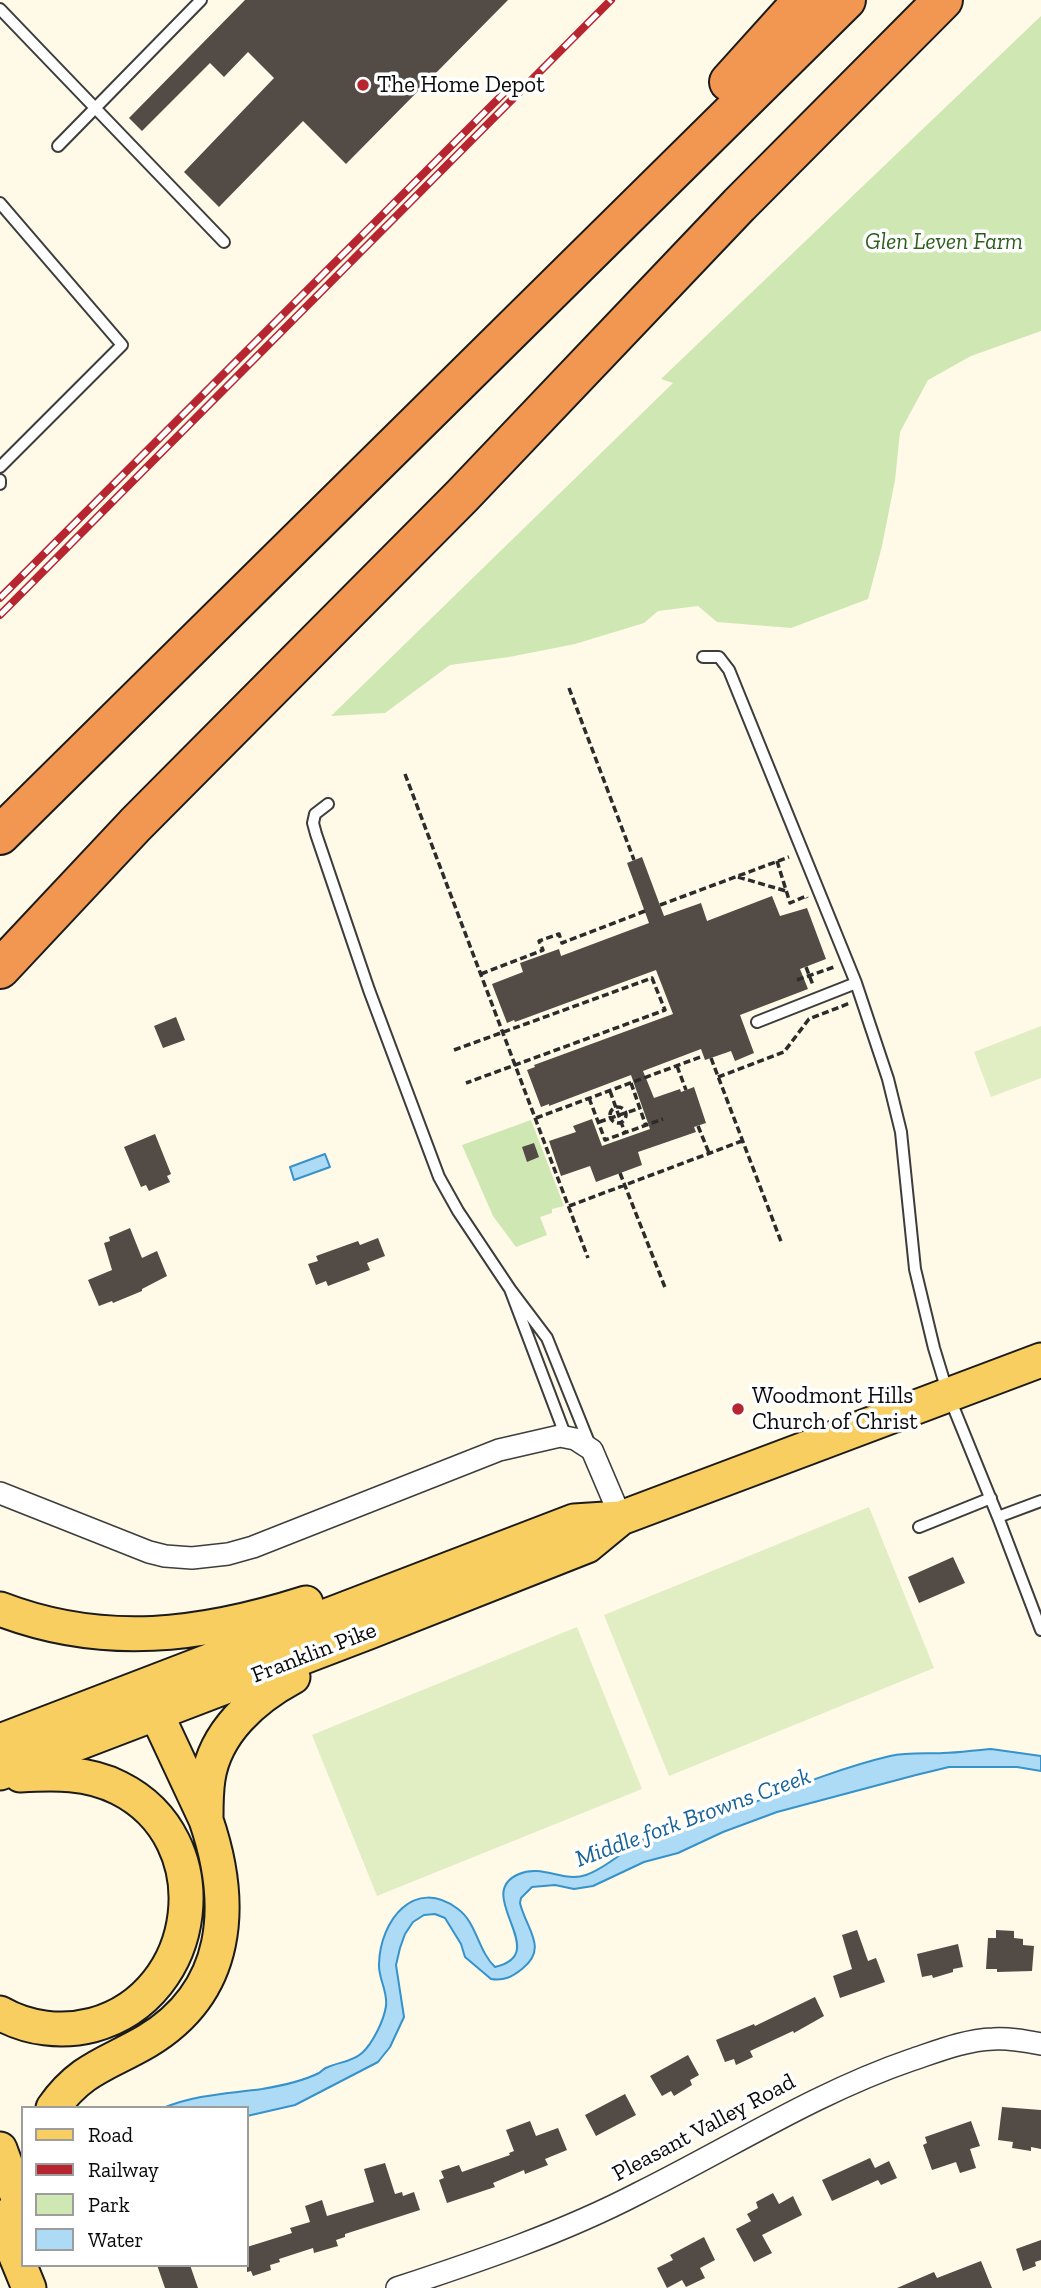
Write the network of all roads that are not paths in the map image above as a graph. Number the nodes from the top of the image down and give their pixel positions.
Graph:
1 (201, 0) edge
2 (803, 0) edge
3 (846, 0) edge
4 (943, 0) edge
5 (0, 9) edge
6 (94, 109) junction
7 (58, 146) dead end
8 (0, 203) edge
9 (224, 242) dead end
10 (465, 376) junction
11 (0, 467) edge
12 (703, 657) dead end
13 (328, 804) dead end
14 (0, 835) edge
15 (0, 970) edge
16 (856, 983) junction
17 (757, 1022) dead end
18 (510, 1289) junction
19 (1041, 1360) edge
20 (948, 1394) junction
21 (566, 1437) junction
22 (592, 1450) junction
23 (0, 1493) edge
24 (991, 1498) junction
25 (1041, 1500) edge
26 (998, 1517) junction
27 (621, 1518) junction
28 (919, 1527) dead end
29 (466, 1578) junction
30 (0, 1609) edge
31 (1041, 1630) edge
32 (150, 1699) junction
33 (0, 1741) edge
34 (0, 1776) edge
35 (206, 1820) junction
36 (0, 2013) edge
37 (1041, 2044) edge
38 (54, 2106) edge
39 (0, 2149) edge
40 (21, 2207) edge
41 (0, 2217) edge
42 (21, 2247) edge
43 (0, 2267) edge
44 (12, 2288) edge
45 (397, 2288) edge

1 - 6 lane
2 - 10 highway
3 - 10 highway
4 - 15 highway
5 - 6 lane
6 - 7 lane
6 - 9 lane
8 - 11 lane
10 - 14 highway
12 - 16 lane
13 - 18 lane
16 - 17 lane
16 - 20 lane
18 - 21 lane
18 - 22 lane
19 - 20 main road, Franklin Pike
20 - 24 lane
20 - 27 main road, Franklin Pike
21 - 22 street
21 - 23 street
22 - 27 street
24 - 26 lane
24 - 28 lane
25 - 26 lane
26 - 31 lane
27 - 29 main road, Franklin Pike
29 - 30 main road
29 - 32 main road, Franklin Pike
29 - 35 main road
32 - 33 main road, Franklin Pike
32 - 34 main road, Franklin Pike
32 - 35 main road
34 - 36 main road
35 - 38 main road
37 - 45 street, Pleasant Valley Road
39 - 40 main road
41 - 42 main road
43 - 44 main road

